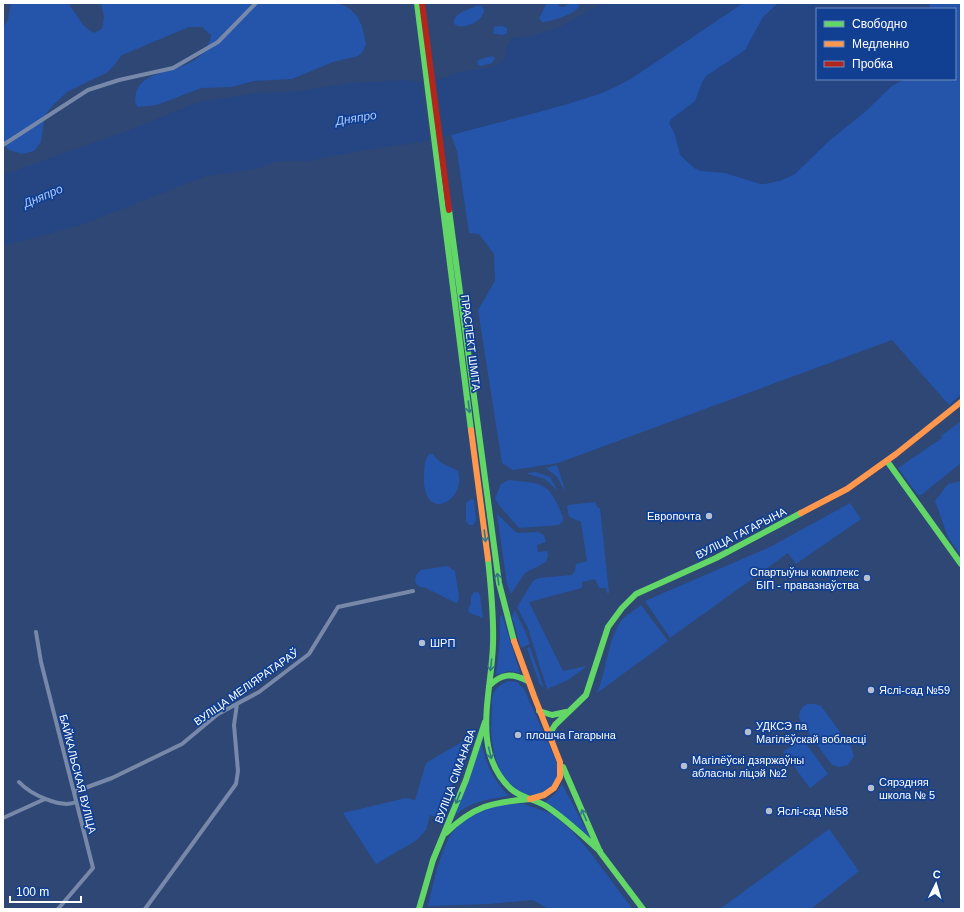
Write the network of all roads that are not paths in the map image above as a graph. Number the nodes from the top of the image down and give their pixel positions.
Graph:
1 (256, 3) edge
2 (417, 3) edge
3 (422, 3) edge
4 (423, 26) junction
5 (3, 145) edge
6 (451, 243) junction
7 (961, 402) edge
8 (887, 461) junction
9 (961, 564) edge
10 (413, 591) dead end
11 (36, 632) dead end
12 (528, 681) junction
13 (489, 686) junction
14 (237, 704) junction
15 (539, 711) junction
16 (570, 711) junction
17 (485, 722) junction
18 (549, 735) junction
19 (560, 762) junction
20 (19, 782) dead end
21 (74, 792) junction
22 (45, 799) junction
23 (530, 800) junction
24 (76, 802) junction
25 (3, 818) edge
26 (443, 837) junction
27 (600, 851) junction
28 (58, 909) edge
29 (145, 909) edge
30 (419, 909) edge
31 (643, 909) edge

1 - 5 street
2 - 4 main road, ПРАСПЕКТ ШМІТА
3 - 4 main road, ПРАСПЕКТ ШМІТА
4 - 6 main road, ПРАСПЕКТ ШМІТА
12 -> 6 main road, ПРАСПЕКТ ШМІТА
6 -> 13 main road, ПРАСПЕКТ ШМІТА
7 - 8 main road, ВУЛІЦА ГАГАРЫНА
8 - 9 main road
8 - 16 main road, ВУЛІЦА ГАГАРЫНА
10 - 14 street, ВУЛІЦА МЕЛІЯРАТАРАЎ
11 - 21 street, БАЙКАЛЬСКАЯ ВУЛІЦА
12 - 13 main road
12 - 15 main road, ПРАСПЕКТ ШМІТА
13 - 17 main road, ПРАСПЕКТ ШМІТА
14 - 21 street, ВУЛІЦА МЕЛІЯРАТАРАЎ
14 - 29 street
15 - 16 main road
15 - 18 main road, ПРАСПЕКТ ШМІТА
16 - 18 main road, ВУЛІЦА ГАГАРЫНА
17 -> 23 main road
17 -> 26 main road, ВУЛІЦА СІМАНАВА
18 - 19 main road, ПРАСПЕКТ ШМІТА
19 - 23 main road, ВУЛІЦА СІМАНАВА
27 -> 19 main road
20 - 22 street
21 - 24 street, БАЙКАЛЬСКАЯ ВУЛІЦА
22 - 24 street
22 - 25 street
23 - 26 main road, ВУЛІЦА СІМАНАВА
23 - 27 main road
24 - 28 street, БАЙКАЛЬСКАЯ ВУЛІЦА
26 - 30 main road, ВУЛІЦА СІМАНАВА
27 - 31 main road

